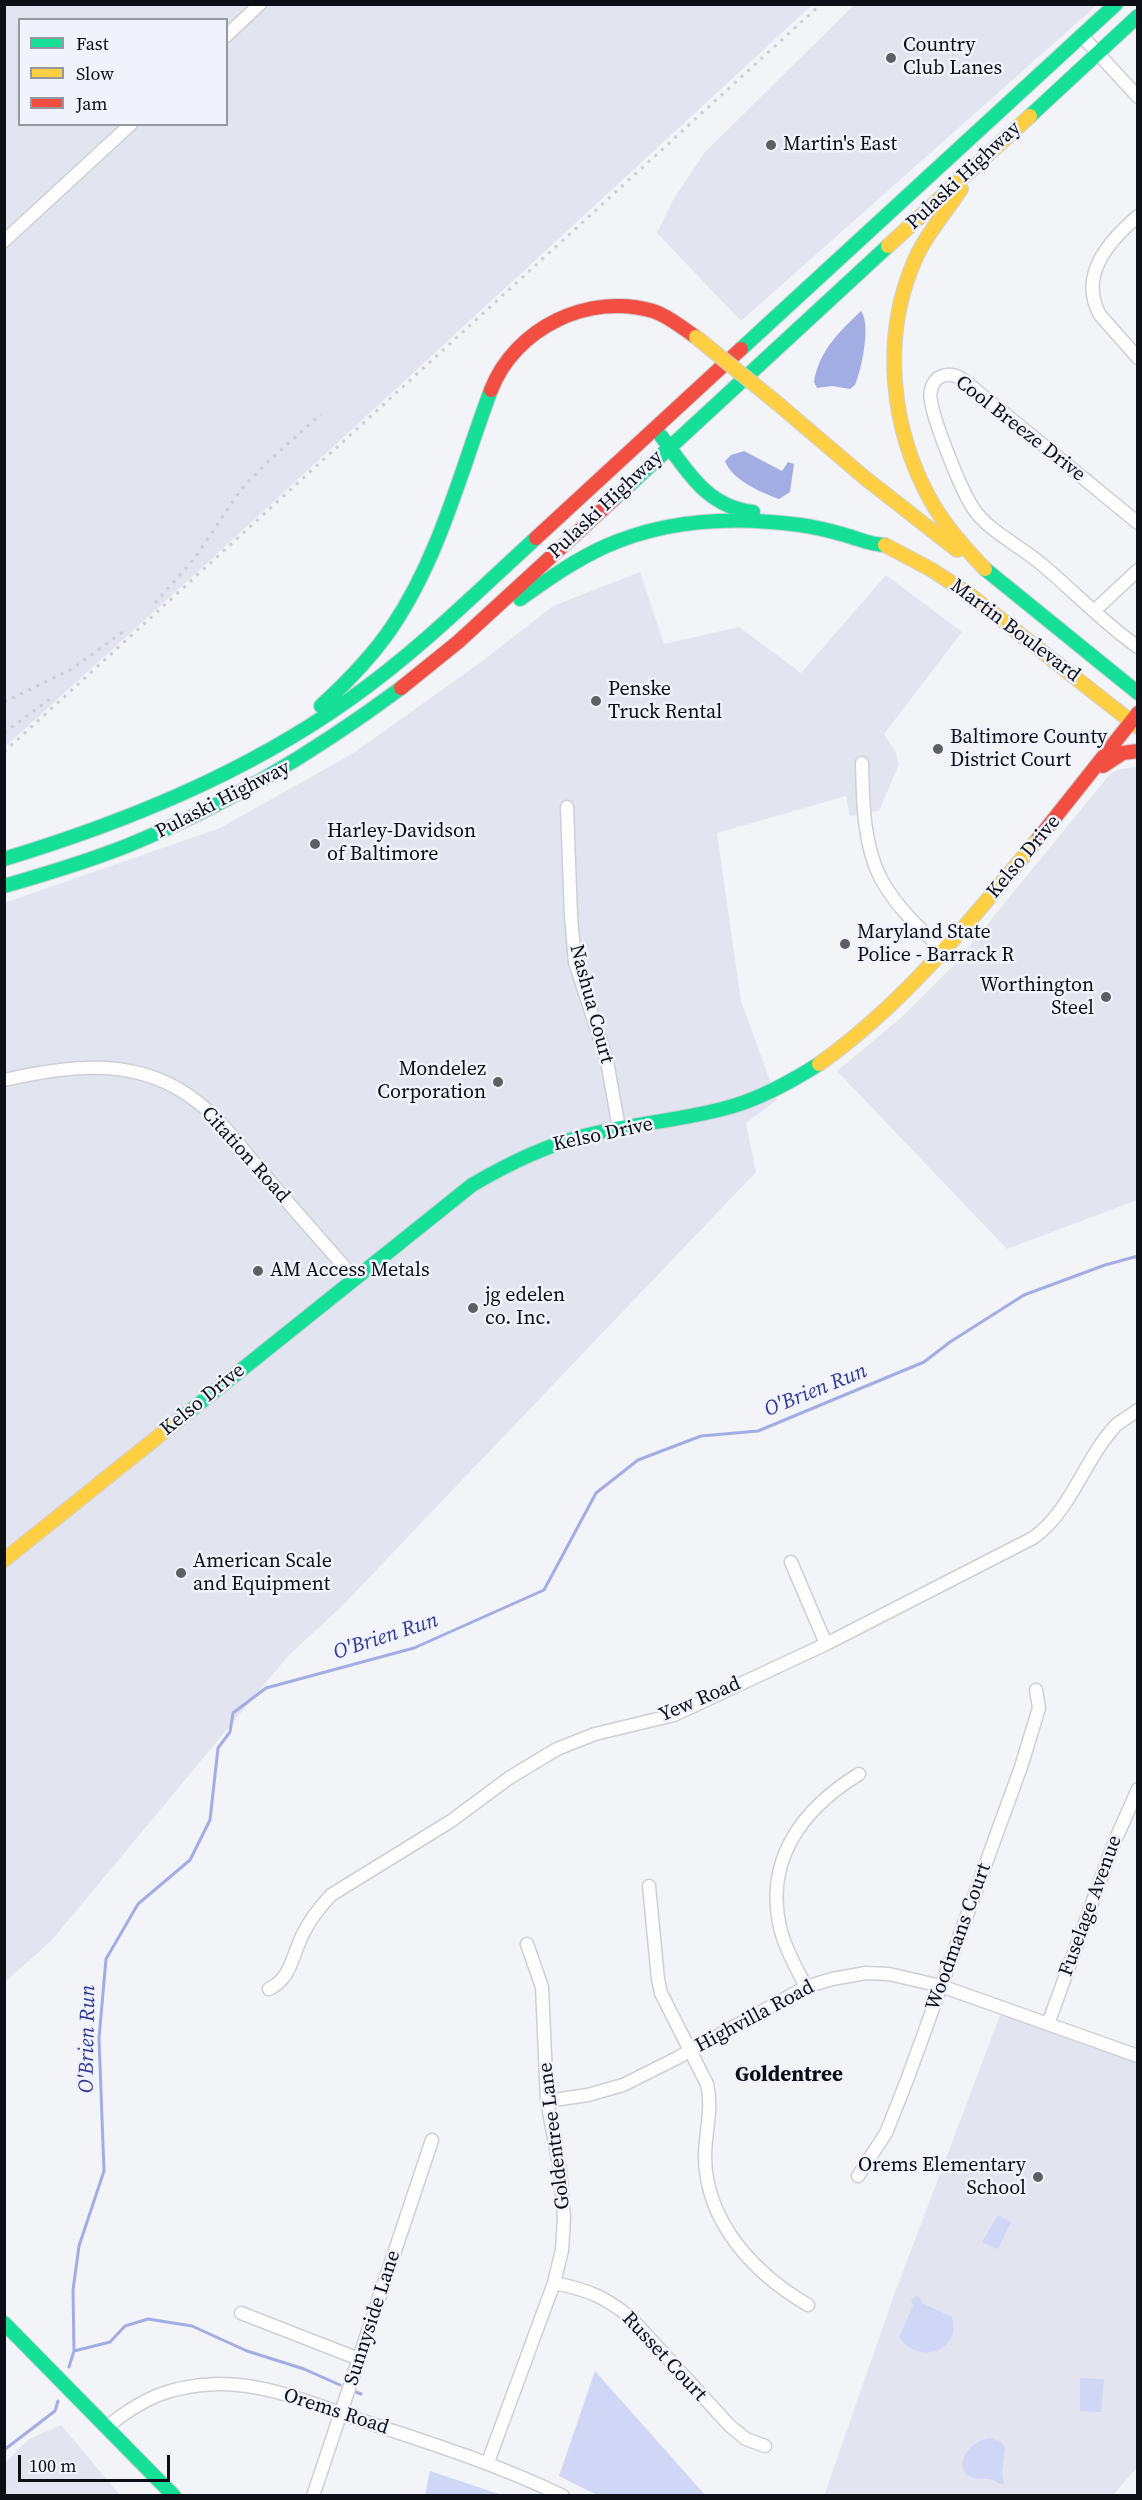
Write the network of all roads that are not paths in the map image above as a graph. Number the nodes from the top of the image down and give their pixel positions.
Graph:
1 (260, 4) edge
2 (1116, 4) edge
3 (1137, 16) edge
4 (228, 34) edge
5 (1083, 36) junction
6 (1098, 53) junction
7 (1137, 97) edge
8 (129, 126) edge
9 (977, 164) junction
10 (1137, 216) edge
11 (4, 241) edge
12 (1137, 357) edge
13 (655, 428) junction
14 (669, 447) junction
15 (1137, 523) edge
16 (885, 545) junction
17 (985, 569) junction
18 (1137, 570) edge
19 (1094, 611) junction
20 (458, 642) junction
21 (1137, 647) edge
22 (1118, 677) junction
23 (1137, 680) edge
24 (1137, 693) edge
25 (1135, 721) edge
26 (271, 749) junction
27 (1137, 751) edge
28 (862, 763) dead end
29 (279, 773) junction
30 (1086, 779) junction
31 (567, 807) dead end
32 (4, 859) edge
33 (4, 886) edge
34 (944, 951) junction
35 (4, 1080) edge
36 (619, 1128) junction
37 (355, 1278) junction
38 (1137, 1410) edge
39 (4, 1560) edge
40 (791, 1562) dead end
41 (826, 1644) junction
42 (1036, 1690) dead end
43 (859, 1773) dead end
44 (1137, 1789) edge
45 (649, 1886) dead end
46 (527, 1944) dead end
47 (940, 1986) junction
48 (806, 1987) junction
49 (269, 1989) dead end
50 (1048, 2024) junction
51 (689, 2050) junction
52 (1137, 2056) edge
53 (547, 2101) junction
54 (432, 2140) dead end
55 (858, 2176) dead end
56 (554, 2283) junction
57 (808, 2305) dead end
58 (241, 2313) dead end
59 (4, 2323) edge
60 (359, 2359) junction
61 (341, 2413) junction
62 (108, 2426) junction
63 (765, 2446) dead end
64 (488, 2462) junction
65 (174, 2496) edge
66 (313, 2496) edge
67 (563, 2496) edge

1 - 4 street
2 - 5 main road, Pulaski Highway
3 - 6 main road, Pulaski Highway
5 - 6 street
5 - 13 main road, Pulaski Highway
6 - 7 street
6 - 9 main road, Pulaski Highway
8 - 11 street
9 - 14 main road, Pulaski Highway
9 - 17 main road
10 - 12 street
13 - 14 main road
13 - 26 main road, Pulaski Highway
14 - 16 main road
14 - 20 main road, Pulaski Highway
15 - 19 street, Cool Breeze Drive
16 - 20 main road
16 - 25 main road, Martin Boulevard
17 - 22 main road, Martin Boulevard
17 - 26 main road, bridge
18 - 19 street
19 - 21 street, Cool Breeze Drive
20 - 29 main road, Pulaski Highway
22 - 23 main road
22 - 24 main road, Martin Boulevard
25 - 30 main road, Kelso Drive
26 - 29 main road
26 - 32 main road, Pulaski Highway
27 - 30 main road
28 - 34 street
29 - 33 main road, Pulaski Highway
30 - 34 main road, Kelso Drive
31 - 36 street, Nashua Court
34 - 36 main road, Kelso Drive
35 - 37 street, Citation Road
36 - 37 main road, Kelso Drive
37 - 39 main road, Kelso Drive
38 - 41 street, Yew Road
40 - 41 street
41 - 49 street, Yew Road
42 - 47 street, Woodmans Court
43 - 48 street
44 - 50 street, Fuselage Avenue
45 - 51 street
46 - 53 street, Goldentree Lane
47 - 48 street, Highvilla Road
47 - 50 street, Highvilla Road
47 - 55 street, Woodmans Court
48 - 51 street, Highvilla Road
50 - 52 street, Highvilla Road
51 - 53 street, Highvilla Road
51 - 57 street
53 - 56 street, Goldentree Lane
54 - 60 street, Sunnyside Lane
56 - 63 street, Russet Court
56 - 64 street, Goldentree Lane
58 - 60 street
59 - 62 main road
60 - 61 street, Sunnyside Lane
61 - 62 street, Orems Road
61 - 64 street, Orems Road
61 - 66 street, Sunnyside Lane
62 - 65 main road
64 - 67 street, Orems Road

